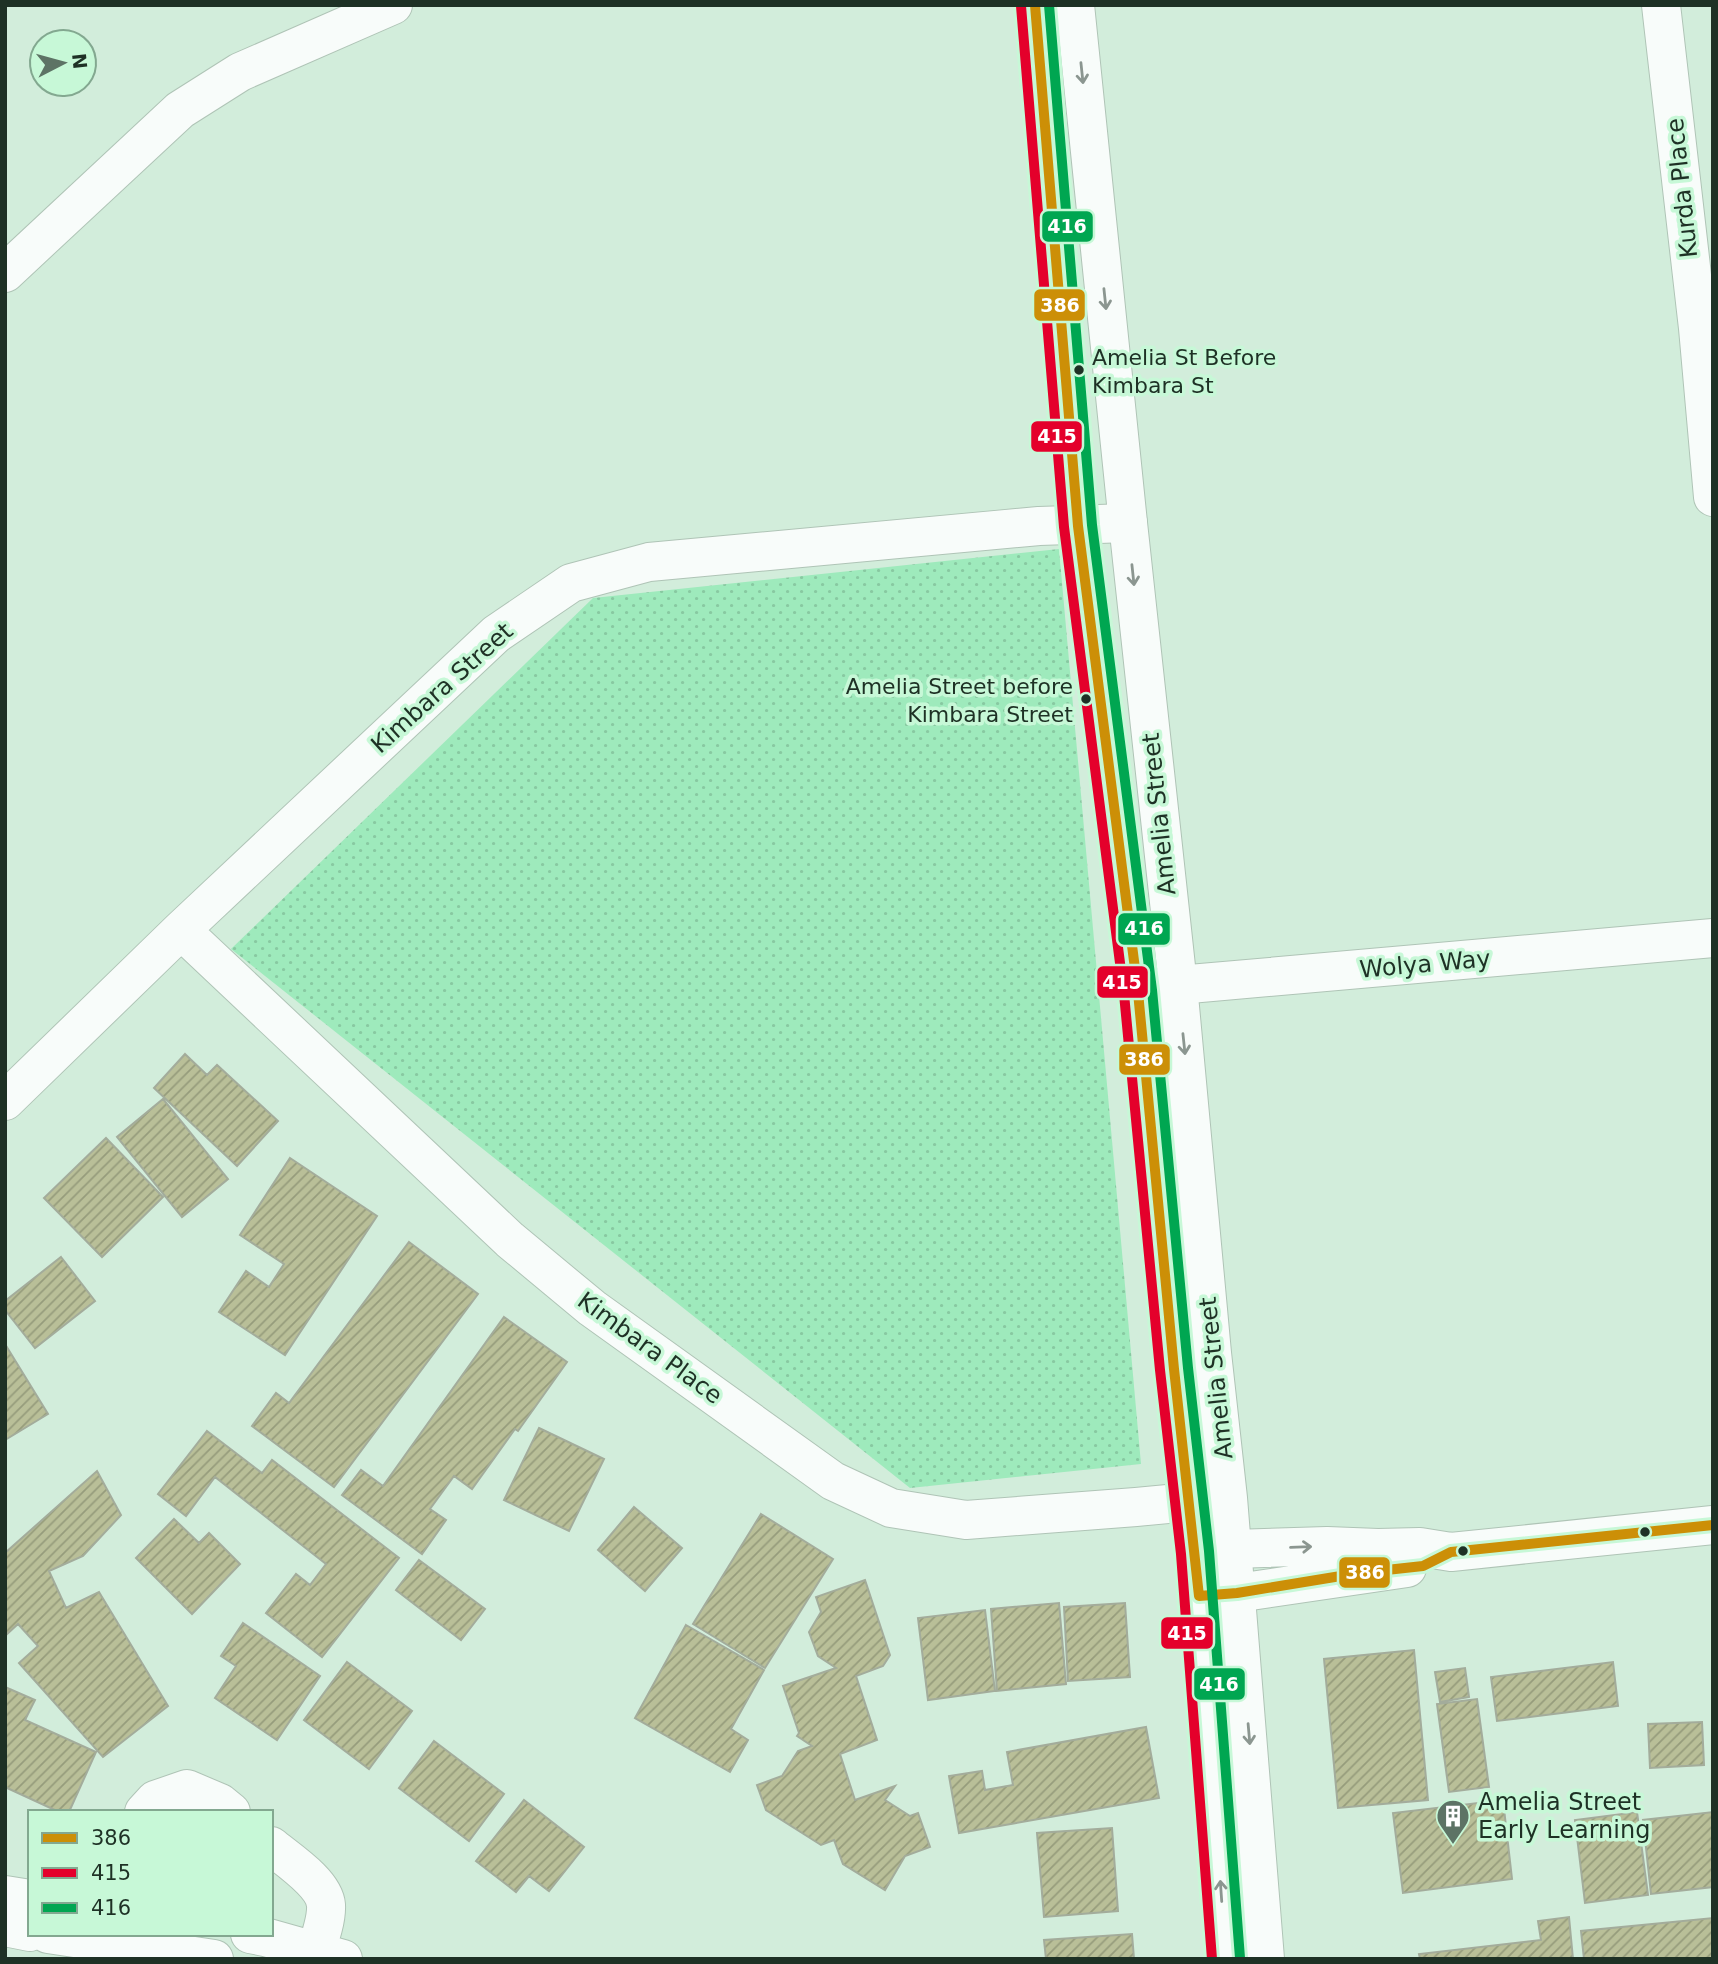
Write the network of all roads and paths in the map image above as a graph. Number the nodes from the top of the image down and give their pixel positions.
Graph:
1 (393, 5) edge
2 (1035, 5) edge
3 (1075, 5) edge
4 (1661, 5) edge
5 (5, 273) edge
6 (1705, 327) edge
7 (1713, 497) edge
8 (1128, 523) junction
9 (1077, 526) junction
10 (181, 930) junction
11 (1713, 938) edge
12 (1178, 985) junction
13 (1138, 992) junction
14 (5, 1101) edge
15 (1228, 1498) junction
16 (1190, 1501) junction
17 (1713, 1525) edge
18 (1233, 1549) junction
19 (1451, 1552) junction
20 (1195, 1553) junction
21 (1237, 1592) junction
22 (1199, 1596) junction
23 (146, 1810) edge
24 (229, 1810) edge
25 (273, 1848) edge
26 (5, 1895) edge
27 (28, 1899) edge
28 (5, 1927) edge
29 (28, 1932) edge
30 (68, 1936) edge
31 (260, 1936) edge
32 (324, 1956) edge
33 (214, 1959) edge
34 (1226, 1959) edge
35 (1265, 1959) edge

1 - 5 street
2 - 9 street, Amelia Street
3 -> 8 street, Amelia Street
4 - 6 street, Kurda Place
6 - 7 street, Kurda Place
8 - 9 street, Kimbara Street
8 -> 12 street, Amelia Street
9 - 10 street, Kimbara Street
9 - 13 street, Amelia Street
10 - 14 street, Kimbara Street
10 - 16 street, Kimbara Place
11 - 12 street, Wolya Way
12 - 13 street, Wolya Way
12 -> 15 street, Amelia Street
13 - 16 street, Amelia Street
15 - 16 street, Kimbara Place
15 - 18 street, Amelia Street
16 - 20 street, Amelia Street
17 - 19 street
18 -> 19 street
18 - 20 street
18 - 21 street, Amelia Street
19 - 21 street
20 - 22 street, Amelia Street
21 - 22 street
21 -> 35 street, Amelia Street
34 -> 22 street, Amelia Street
23 - 24 street
25 - 32 street
26 - 27 street
28 - 29 street
30 - 33 street
31 - 32 street

